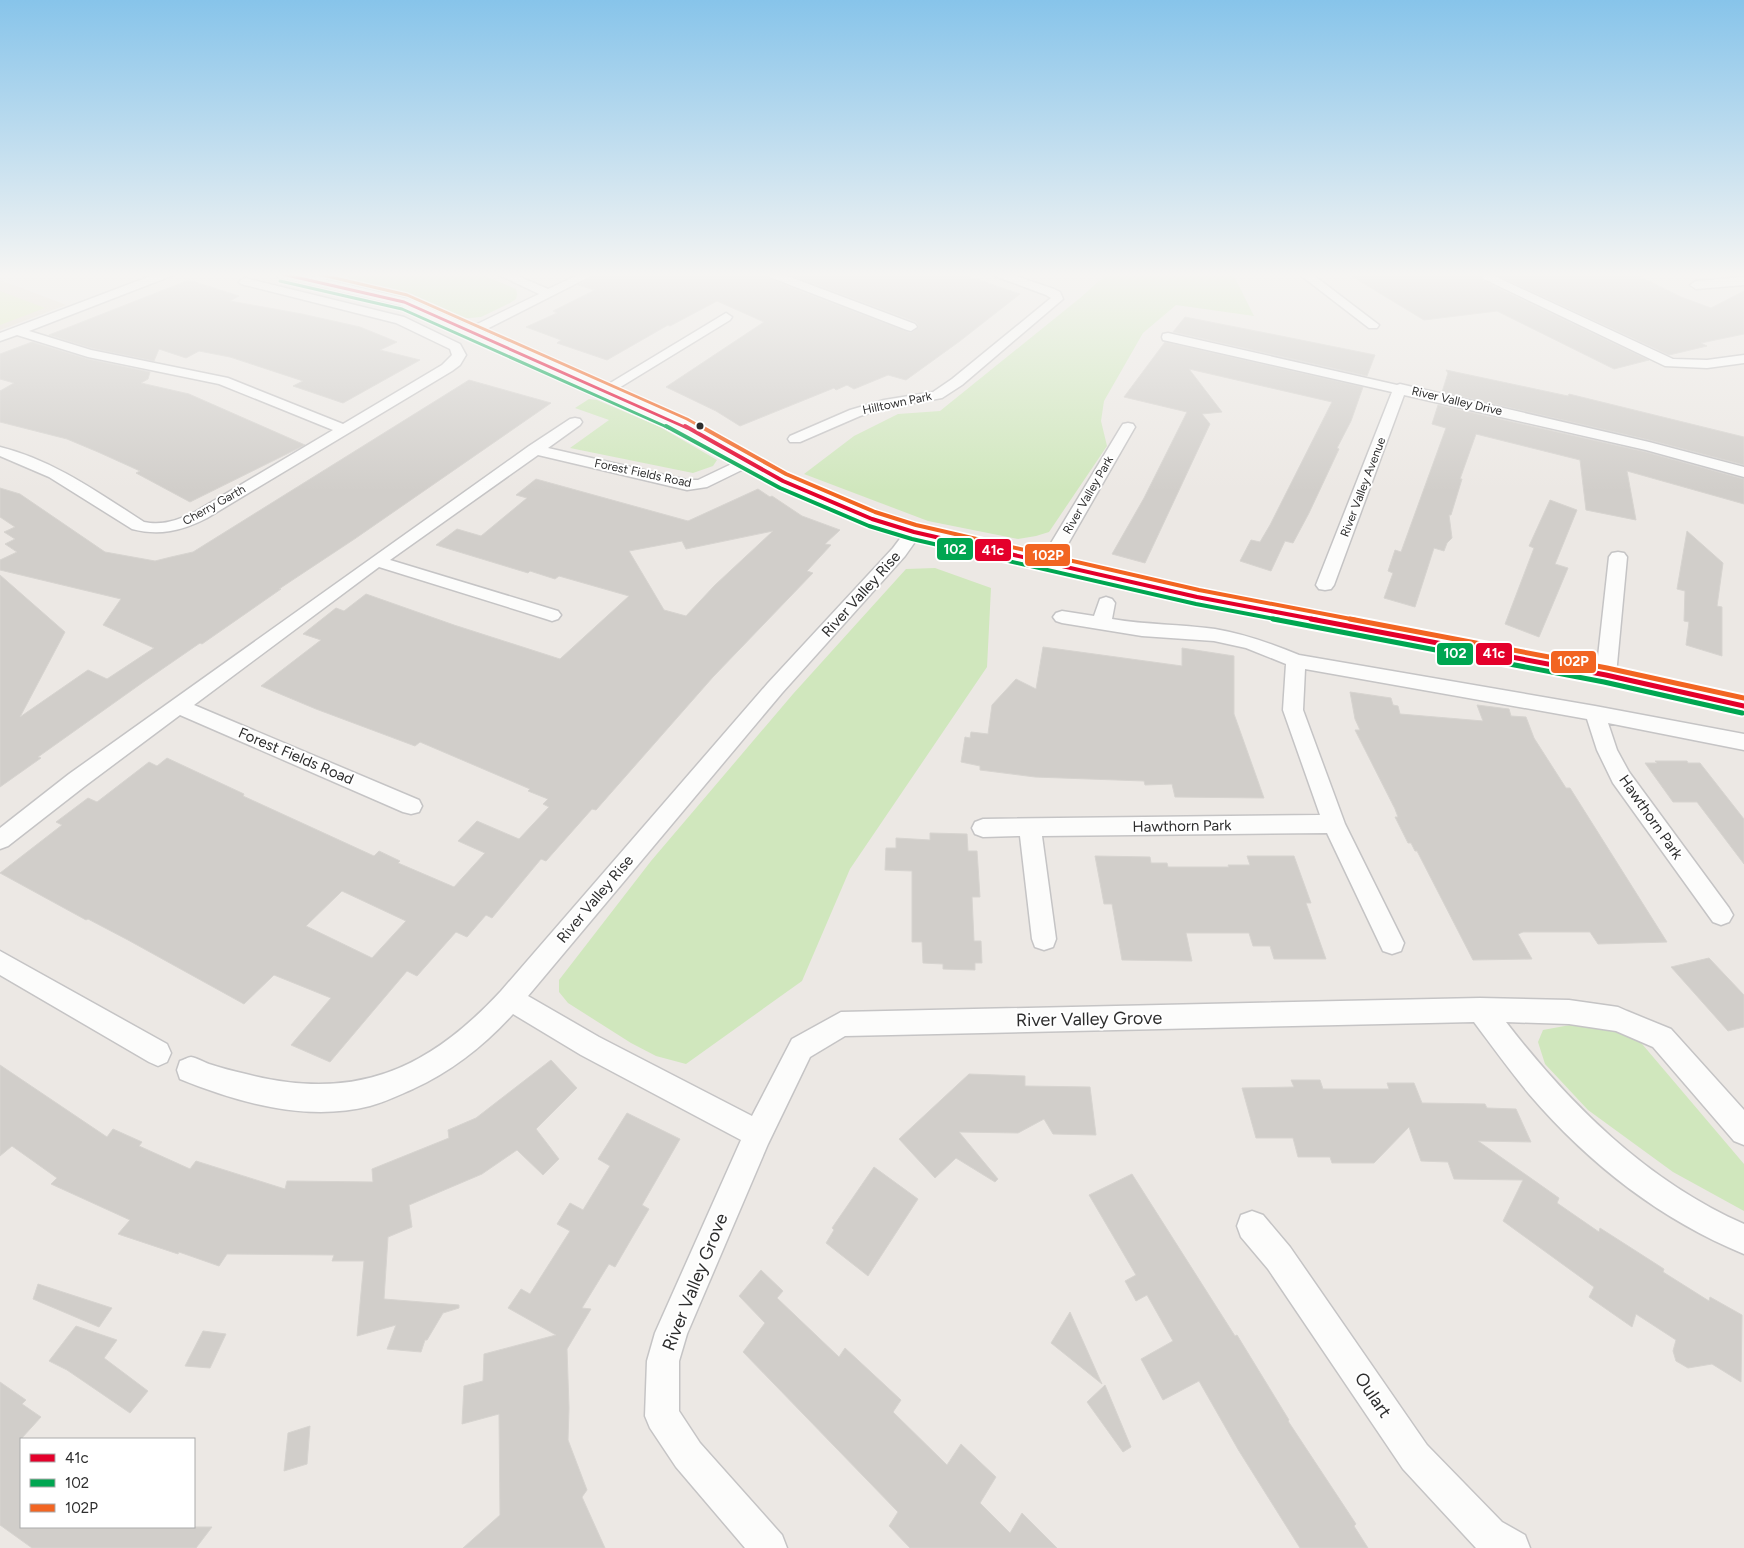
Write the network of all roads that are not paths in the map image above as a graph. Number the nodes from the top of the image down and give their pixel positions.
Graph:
1 (66, 346) edge
2 (453, 346) edge
3 (500, 346) edge
4 (679, 346) edge
5 (1000, 346) edge
6 (1210, 346) edge
7 (1635, 346) edge
8 (1744, 359) edge
9 (1400, 388) junction
10 (604, 391) junction
11 (575, 422) dead end
12 (1128, 427) dead end
13 (343, 429) junction
14 (796, 439) dead end
15 (534, 449) junction
16 (0, 451) edge
17 (747, 462) junction
18 (1744, 472) edge
19 (914, 532) junction
20 (1618, 556) dead end
21 (377, 561) junction
22 (1048, 563) junction
23 (1325, 585) dead end
24 (1106, 603) dead end
25 (552, 615) dead end
26 (1062, 617) dead end
27 (1102, 623) junction
28 (1296, 661) junction
29 (1606, 675) junction
30 (180, 706) junction
31 (1744, 706) edge
32 (1595, 713) junction
33 (1744, 742) edge
34 (411, 806) dead end
35 (1334, 824) junction
36 (983, 828) dead end
37 (1030, 828) junction
38 (0, 840) edge
39 (1721, 915) dead end
40 (1044, 940) dead end
41 (1392, 943) dead end
42 (0, 962) edge
43 (510, 999) junction
44 (1480, 1010) junction
45 (158, 1054) dead end
46 (190, 1070) dead end
47 (1744, 1132) edge
48 (758, 1134) junction
49 (1252, 1226) dead end
50 (1744, 1239) edge
51 (769, 1548) edge
52 (1512, 1548) edge

1 - 13 street
2 - 13 street, Cherry Garth
3 - 10 street
4 - 10 street
5 - 14 street, Hilltown Park
6 - 9 street, River Valley Drive
7 - 8 street
9 - 18 street, River Valley Drive
9 - 23 street, River Valley Avenue
10 - 17 street
11 - 15 street
12 - 22 street, River Valley Park
13 - 16 street, Cherry Garth
15 - 17 street, Forest Fields Road
15 - 21 street
17 - 19 street
19 - 22 street
19 - 43 street, River Valley Rise
20 - 29 street
21 - 25 street
21 - 30 street
22 - 29 street
24 - 27 street
26 - 27 street
27 - 28 street
28 - 32 street
28 - 35 street
29 - 31 street
30 - 34 street, Forest Fields Road
30 - 38 street
32 - 33 street
32 - 39 street, Hawthorn Park
35 - 37 street, Hawthorn Park
35 - 41 street
36 - 37 street, Hawthorn Park
37 - 40 street
42 - 45 street
43 - 46 street, River Valley Rise
43 - 48 street
44 - 47 street, River Valley Grove
44 - 48 street, River Valley Grove
44 - 50 street
48 - 51 street, River Valley Grove
49 - 52 street, Oulart

